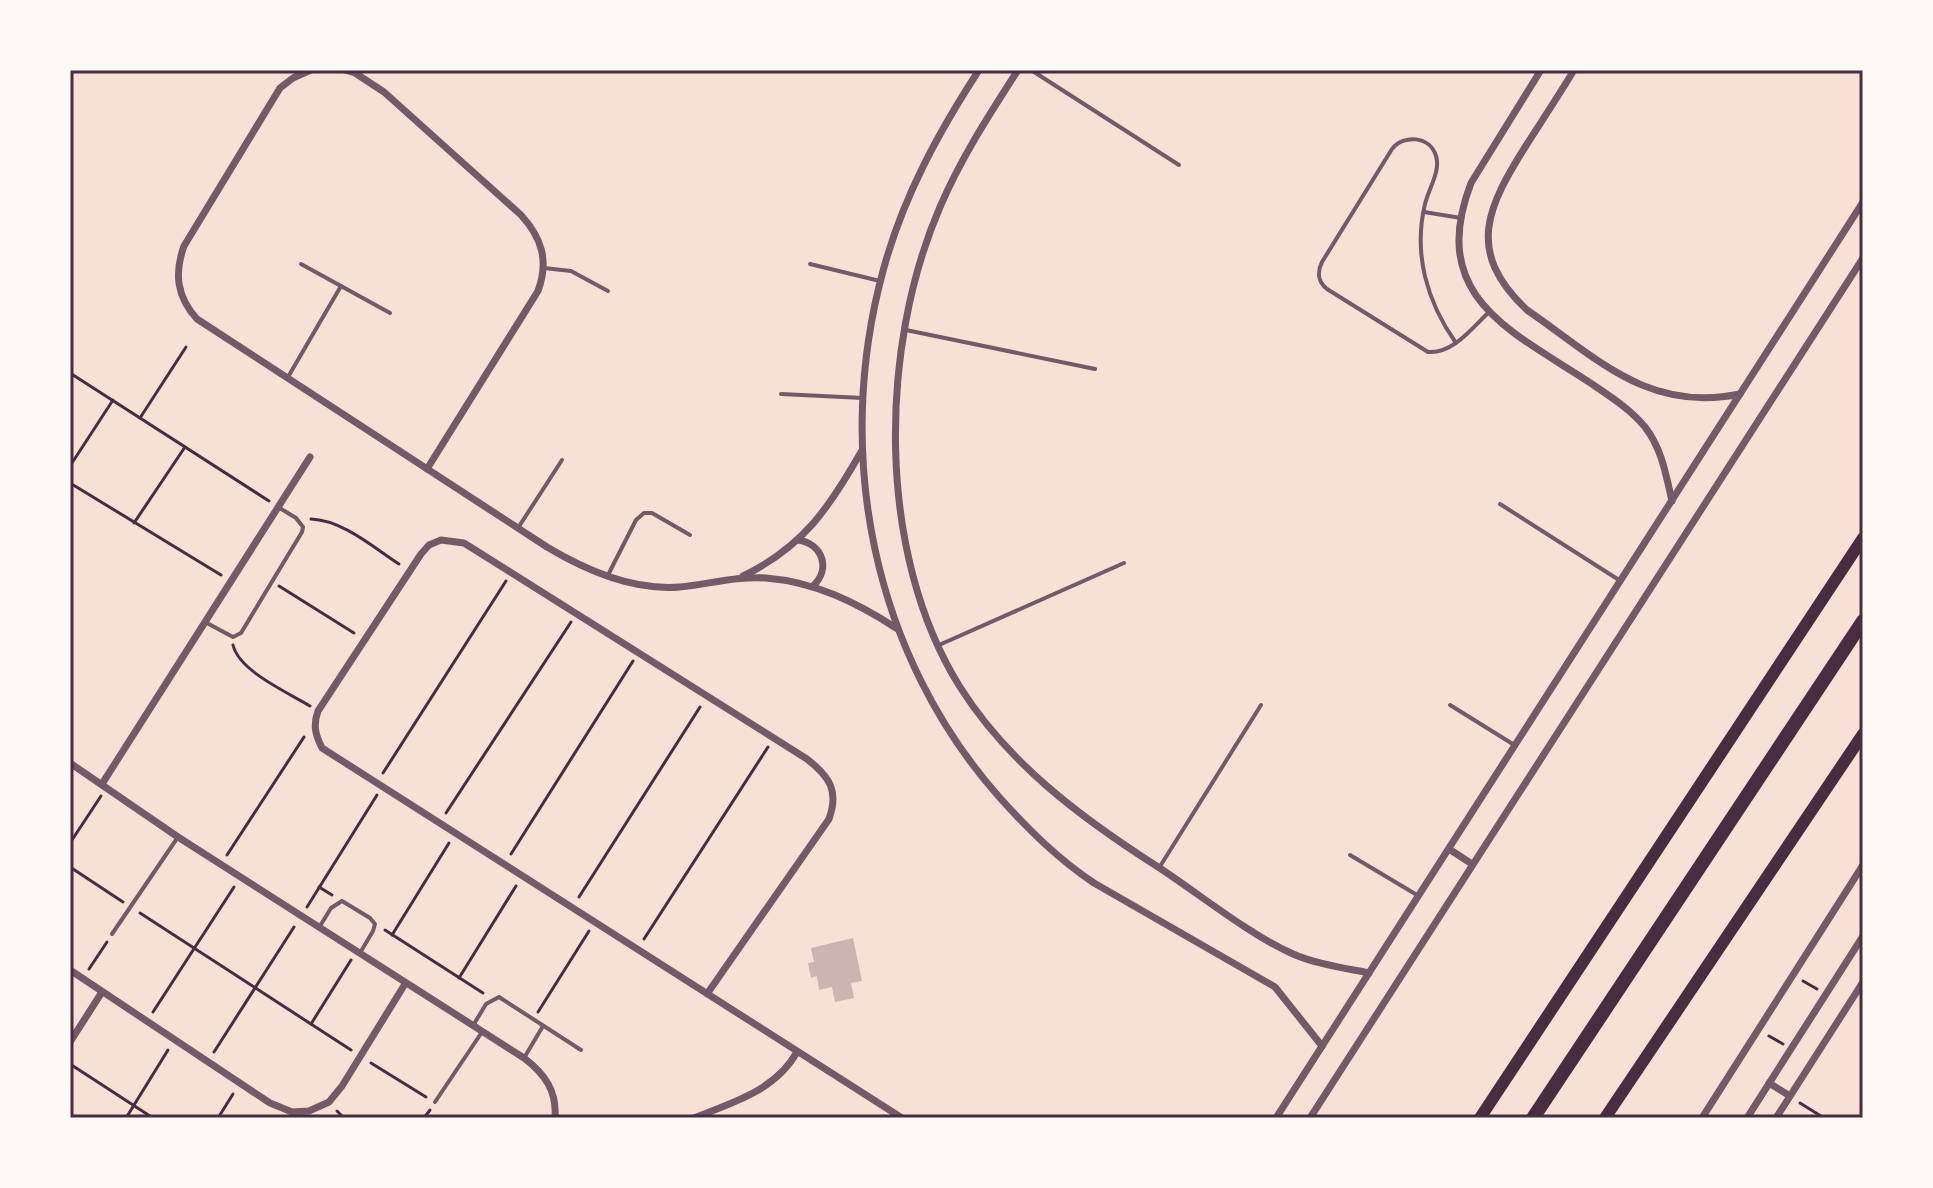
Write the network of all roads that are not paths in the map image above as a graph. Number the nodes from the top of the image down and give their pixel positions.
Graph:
1 (311, 70) edge
2 (345, 70) edge
3 (979, 70) edge
4 (1018, 70) edge
5 (1031, 70) edge
6 (1541, 70) edge
7 (1574, 70) edge
8 (1179, 165) dead end
9 (1863, 202) edge
10 (1423, 212) junction
11 (1461, 218) junction
12 (1863, 258) edge
13 (301, 264) dead end
14 (810, 264) dead end
15 (544, 268) junction
16 (880, 281) junction
17 (341, 286) junction
18 (608, 291) dead end
19 (1489, 312) junction
20 (390, 313) dead end
21 (904, 329) junction
22 (1456, 343) junction
23 (1095, 369) dead end
24 (287, 379) junction
25 (781, 394) dead end
26 (1740, 394) junction
27 (863, 398) junction
28 (861, 450) junction
29 (310, 457) dead end
30 (562, 460) dead end
31 (427, 469) junction
32 (1672, 502) junction
33 (1500, 504) dead end
34 (278, 507) junction
35 (518, 528) junction
36 (690, 535) dead end
37 (1863, 538) edge
38 (798, 540) junction
39 (1124, 563) dead end
40 (607, 577) junction
41 (741, 577) junction
42 (1622, 581) junction
43 (813, 586) junction
44 (1863, 621) edge
45 (205, 622) junction
46 (896, 628) junction
47 (939, 645) junction
48 (1261, 705) dead end
49 (1450, 705) dead end
50 (1863, 734) edge
51 (1516, 746) junction
52 (70, 763) edge
53 (104, 786) junction
54 (178, 837) junction
55 (1449, 849) junction
56 (1350, 855) dead end
57 (1472, 864) junction
58 (1863, 865) edge
59 (1159, 868) junction
60 (1853, 880) junction
61 (1863, 886) edge
62 (1418, 896) junction
63 (319, 928) junction
64 (112, 934) road end
65 (1863, 936) edge
66 (358, 953) junction
67 (70, 970) edge
68 (1369, 973) junction
69 (1863, 982) edge
70 (405, 984) junction
71 (102, 992) junction
72 (707, 994) junction
73 (473, 1026) junction
74 (544, 1026) junction
75 (482, 1032) junction
76 (70, 1042) edge
77 (1322, 1046) junction
78 (581, 1050) dead end
79 (797, 1052) junction
80 (524, 1058) junction
81 (1769, 1083) junction
82 (1790, 1096) junction
83 (435, 1102) road end
84 (555, 1118) edge
85 (694, 1118) edge
86 (902, 1118) edge
87 (1276, 1118) edge
88 (1310, 1118) edge
89 (1480, 1118) edge
90 (1533, 1118) edge
91 (1605, 1118) edge
92 (1702, 1118) edge
93 (1747, 1118) edge
94 (1776, 1118) edge

1 - 24 street
2 - 15 street
3 - 16 street
4 - 21 street
5 - 8 lane
6 - 11 street
7 - 26 street
9 - 26 street
10 - 11 lane
10 - 22 lane
10 - 22 lane
11 - 19 street
12 - 57 street
13 - 17 lane
14 - 16 lane
15 - 18 lane
15 - 31 street
16 - 27 street
17 - 20 lane
17 - 24 lane
19 - 22 lane
19 - 32 street
21 - 23 lane
21 - 47 street
24 - 31 street
25 - 27 lane
26 - 32 street
27 - 28 street
28 - 38 street
28 - 46 street
29 - 34 street
30 - 35 lane
31 - 35 street
32 - 42 street
33 - 42 lane
34 - 45 street
34 - 45 lane
35 - 40 street
36 - 40 lane
37 - 89 highway
38 - 41 street
38 - 43 street
39 - 47 lane
40 - 41 street
41 - 43 street
42 - 51 street
43 - 46 street
44 - 90 highway
45 - 53 street
46 - 77 street
47 - 59 street
48 - 59 lane
49 - 51 lane
50 - 91 highway
51 - 55 street
52 - 53 street
53 - 54 street
54 - 63 street
54 - 64 lane
55 - 57 street
55 - 62 street
56 - 62 lane
57 - 88 street
58 - 60 street
59 - 68 street
60 - 61 street
60 - 92 street
62 - 68 street
63 - 66 street
63 - 66 lane
65 - 81 street
66 - 70 street
67 - 71 street
68 - 77 street
69 - 82 street
70 - 71 street
70 - 73 street
71 - 76 street
72 - 72 street
72 - 79 street
73 - 74 lane
73 - 75 street
74 - 78 lane
74 - 80 lane
75 - 80 street
75 - 83 lane
77 - 87 street
79 - 85 street
79 - 86 street
80 - 84 street
81 - 82 street
81 - 93 street
82 - 94 street

